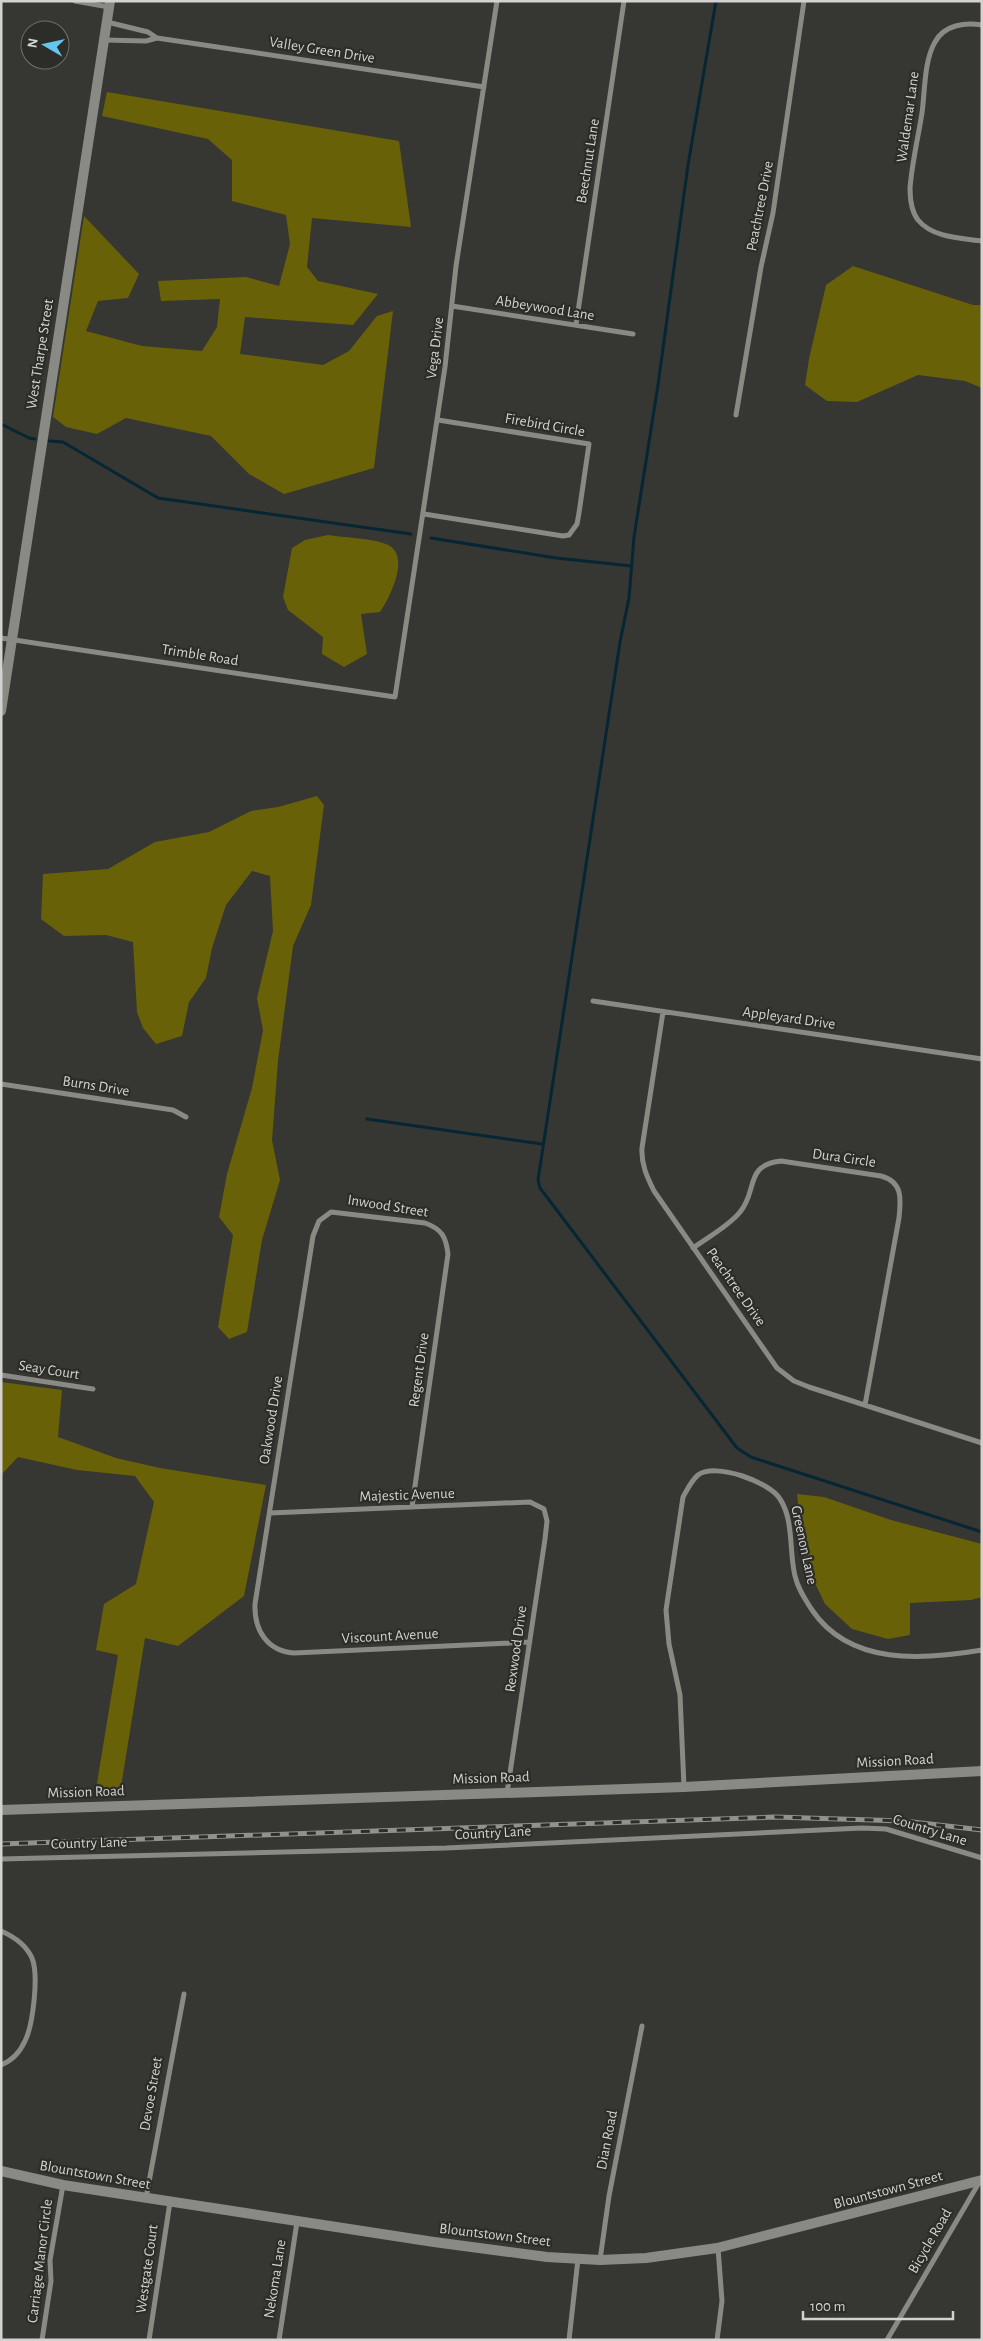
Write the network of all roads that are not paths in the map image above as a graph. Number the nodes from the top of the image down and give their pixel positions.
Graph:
1 (75, 1) edge
2 (497, 1) edge
3 (624, 1) edge
4 (804, 1) edge
5 (109, 4) edge
6 (107, 22) junction
7 (982, 25) edge
8 (157, 38) junction
9 (104, 40) junction
10 (484, 88) junction
11 (982, 241) edge
12 (452, 306) junction
13 (576, 325) junction
14 (633, 334) dead end
15 (736, 415) dead end
16 (438, 420) junction
17 (424, 514) junction
18 (1, 638) edge
19 (12, 640) junction
20 (395, 697) joint
21 (1, 711) edge
22 (593, 1002) dead end
23 (663, 1012) junction
24 (982, 1059) edge
25 (1, 1084) edge
26 (186, 1117) dead end
27 (325, 1214) joint
28 (444, 1236) joint
29 (693, 1248) junction
30 (1, 1375) edge
31 (93, 1389) dead end
32 (865, 1404) junction
33 (982, 1443) edge
34 (412, 1507) junction
35 (544, 1509) joint
36 (270, 1512) junction
37 (261, 1632) joint
38 (530, 1642) junction
39 (982, 1650) edge
40 (982, 1771) edge
41 (684, 1787) junction
42 (507, 1793) junction
43 (1, 1810) edge
44 (982, 1858) edge
45 (1, 1859) edge
46 (1, 1931) edge
47 (184, 1994) dead end
48 (642, 2026) dead end
49 (1, 2066) edge
50 (1, 2171) edge
51 (981, 2180) edge
52 (63, 2185) junction
53 (146, 2199) junction
54 (170, 2202) junction
55 (297, 2222) junction
56 (718, 2248) junction
57 (578, 2259) junction
58 (600, 2260) junction
59 (42, 2340) edge
60 (149, 2340) edge
61 (279, 2340) edge
62 (283, 2340) edge
63 (569, 2340) edge
64 (718, 2340) edge
65 (887, 2340) edge

1 - 5 street
2 - 10 street, Vega Drive
3 - 13 street, Beechnut Lane
4 - 15 street, Peachtree Drive
5 - 6 main road, West Tharpe Street
6 - 8 street, Valley Green Drive
6 - 9 main road, West Tharpe Street
7 - 11 street, Waldemar Lane
8 - 9 street, Valley Green Drive
8 - 10 street, Valley Green Drive
9 - 19 main road, West Tharpe Street
10 - 12 street, Vega Drive
12 - 13 street, Abbeywood Lane
12 - 16 street, Vega Drive
13 - 14 street, Abbeywood Lane
16 - 17 street, Vega Drive
16 - 17 street, Firebird Circle
17 - 20 street, Vega Drive
18 - 19 street, Trimble Road
19 - 20 street, Trimble Road
19 - 21 main road, West Tharpe Street
22 - 23 street, Appleyard Drive
23 - 24 street, Appleyard Drive
23 - 29 street, Peachtree Drive
25 - 26 street, Burns Drive
27 - 28 street, Inwood Street
27 - 36 street, Oakwood Drive
28 - 34 street, Regent Drive
29 - 32 street, Peachtree Drive
29 - 32 street, Dura Circle
30 - 31 street, Seay Court
32 - 33 street, Peachtree Drive
34 - 35 street, Majestic Avenue
34 - 36 street, Majestic Avenue
35 - 38 street, Rexwood Drive
36 - 37 street, Oakwood Drive
37 - 38 street, Viscount Avenue
38 - 42 street, Rexwood Drive
39 - 41 street, Greenon Lane
40 - 41 main road, Mission Road
41 - 42 main road, Mission Road
42 - 43 main road, Mission Road
44 - 45 street, Country Lane
46 - 49 street
47 - 53 street, Devoe Street
48 - 58 street, Dian Road
50 - 52 main road, Blountstown Street
51 - 56 main road, Blountstown Street
51 - 65 street, Bicycle Road
52 - 53 main road, Blountstown Street
52 - 59 street, Carriage Manor Circle
53 - 54 main road, Blountstown Street
54 - 55 main road, Blountstown Street
54 - 60 street, Westgate Court
55 - 57 main road, Blountstown Street
55 - 61 street, Nekoma Lane
56 - 58 main road, Blountstown Street
56 - 64 street
57 - 58 main road, Blountstown Street
57 - 63 street
61 - 62 street

